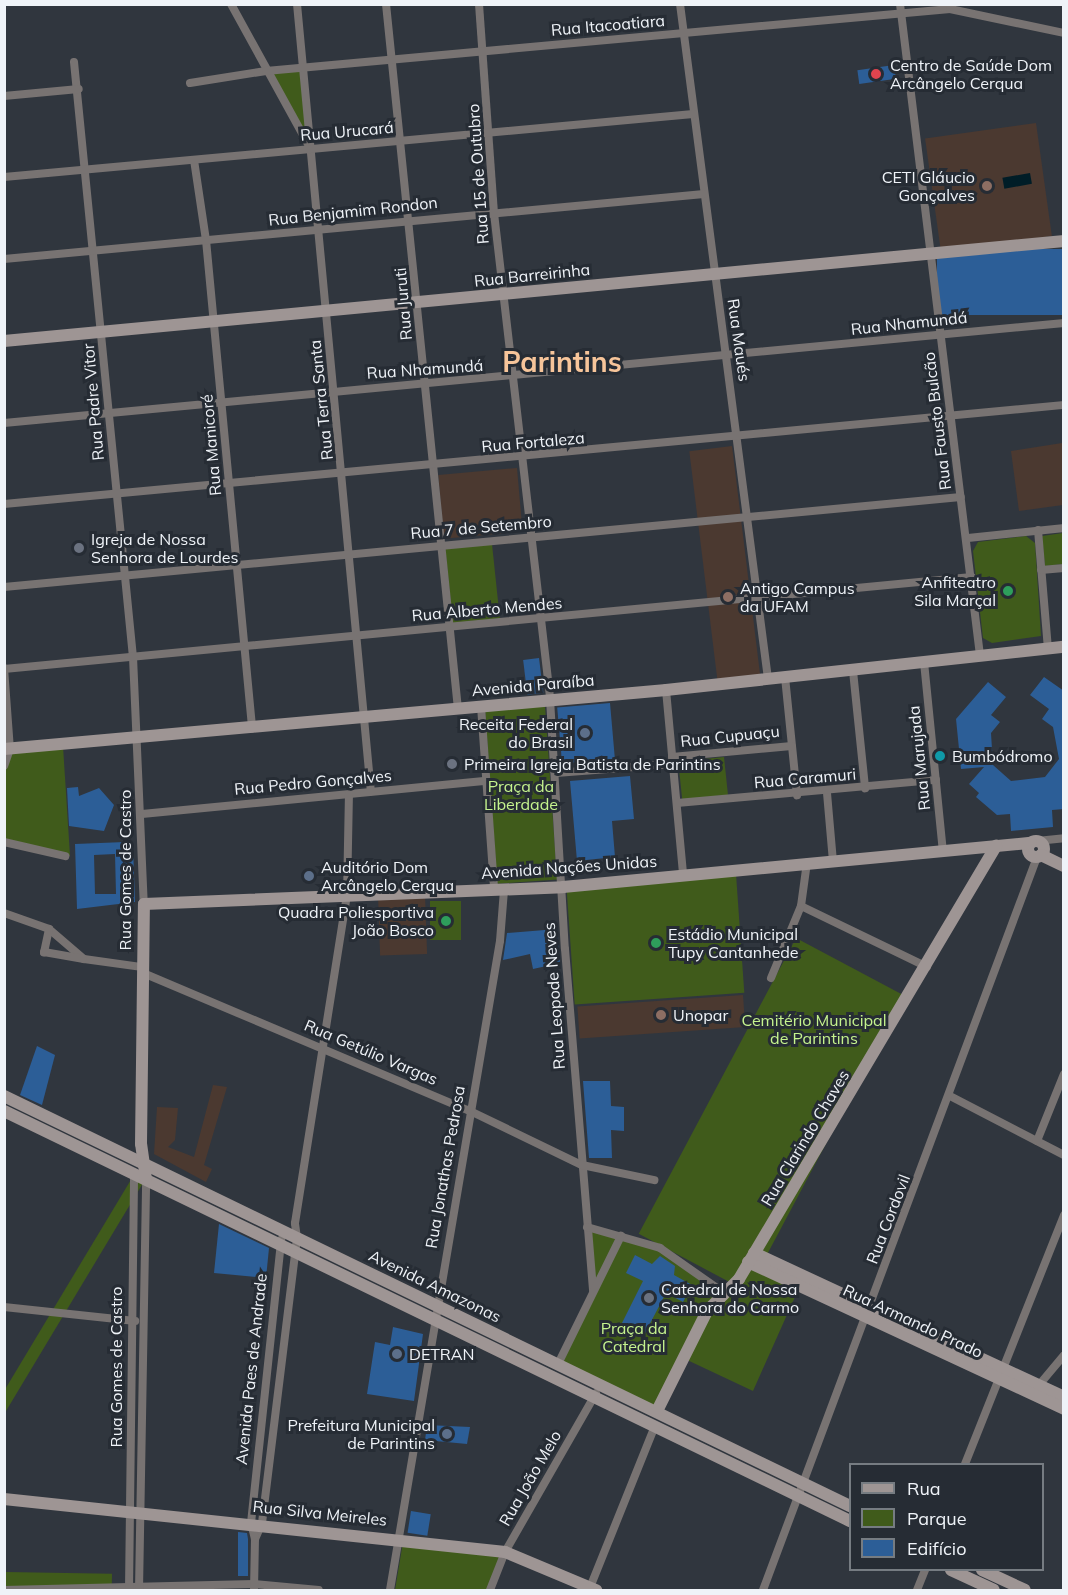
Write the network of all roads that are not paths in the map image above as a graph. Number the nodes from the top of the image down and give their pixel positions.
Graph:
1 (231, 4) edge
2 (297, 4) edge
3 (386, 4) edge
4 (480, 4) edge
5 (680, 4) edge
6 (900, 4) edge
7 (901, 14) junction
8 (683, 33) junction
9 (1064, 33) edge
10 (484, 52) junction
11 (391, 60) junction
12 (74, 62) dead end
13 (304, 68) junction
14 (266, 71) junction
15 (189, 83) dead end
16 (79, 89) junction
17 (4, 96) edge
18 (693, 114) junction
19 (490, 133) junction
20 (401, 141) junction
21 (310, 149) junction
22 (194, 160) junction
23 (85, 169) junction
24 (4, 177) edge
25 (704, 194) junction
26 (494, 213) junction
27 (410, 221) junction
28 (319, 230) junction
29 (206, 240) junction
30 (1064, 241) edge
31 (95, 251) junction
32 (932, 255) junction
33 (4, 259) edge
34 (715, 275) junction
35 (506, 295) junction
36 (418, 302) junction
37 (327, 310) junction
38 (214, 321) junction
39 (1064, 323) edge
40 (102, 334) junction
41 (942, 334) junction
42 (4, 341) edge
43 (725, 356) junction
44 (514, 378) junction
45 (425, 385) junction
46 (334, 391) junction
47 (222, 403) junction
48 (1064, 405) edge
49 (110, 413) junction
50 (952, 417) junction
51 (4, 423) edge
52 (736, 438) junction
53 (525, 459) junction
54 (434, 466) junction
55 (343, 475) junction
56 (229, 484) junction
57 (117, 495) junction
58 (961, 498) junction
59 (4, 504) edge
60 (747, 518) junction
61 (1064, 528) edge
62 (1038, 531) junction
63 (534, 537) junction
64 (968, 538) junction
65 (442, 546) junction
66 (350, 555) junction
67 (237, 565) junction
68 (1064, 568) edge
69 (1041, 570) junction
70 (126, 576) junction
71 (972, 577) junction
72 (4, 587) edge
73 (756, 599) junction
74 (540, 619) junction
75 (451, 628) junction
76 (357, 636) junction
77 (245, 647) junction
78 (1064, 647) edge
79 (1048, 649) junction
80 (980, 656) junction
81 (133, 657) junction
82 (924, 662) junction
83 (5, 669) edge
84 (853, 671) junction
85 (785, 677) junction
86 (768, 679) junction
87 (666, 690) junction
88 (550, 699) junction
89 (481, 706) junction
90 (459, 709) junction
91 (366, 717) junction
92 (252, 729) junction
93 (139, 740) junction
94 (791, 746) junction
95 (7, 749) edge
96 (672, 761) junction
97 (4, 766) edge
98 (556, 773) junction
99 (936, 780) junction
100 (486, 781) junction
101 (865, 788) junction
102 (371, 792) junction
103 (827, 793) junction
104 (349, 795) junction
105 (797, 795) junction
106 (677, 803) junction
107 (142, 814) junction
108 (1064, 838) edge
109 (4, 842) edge
110 (996, 846) junction
111 (1037, 850) junction
112 (943, 852) junction
113 (65, 856) dead end
114 (1064, 859) edge
115 (807, 862) junction
116 (833, 862) junction
117 (1064, 866) edge
118 (684, 875) junction
119 (563, 887) junction
120 (499, 890) junction
121 (347, 896) junction
122 (144, 904) junction
123 (801, 906) junction
124 (4, 914) edge
125 (49, 929) junction
126 (84, 959) junction
127 (927, 967) junction
128 (142, 970) junction
129 (771, 978) dead end
130 (324, 1048) junction
131 (1064, 1074) edge
132 (4, 1096) edge
133 (950, 1096) junction
134 (468, 1110) junction
135 (4, 1111) edge
136 (1037, 1140) junction
137 (1064, 1155) edge
138 (582, 1165) junction
139 (138, 1166) junction
140 (146, 1179) junction
141 (654, 1180) dead end
142 (1064, 1215) edge
143 (295, 1223) junction
144 (588, 1227) junction
145 (284, 1232) junction
146 (621, 1236) junction
147 (297, 1238) junction
148 (278, 1245) junction
149 (295, 1252) junction
150 (751, 1257) junction
151 (593, 1291) junction
152 (724, 1293) junction
153 (436, 1305) junction
154 (4, 1307) edge
155 (868, 1313) junction
156 (433, 1318) junction
157 (132, 1321) junction
158 (143, 1322) junction
159 (268, 1339) junction
160 (282, 1341) junction
161 (1064, 1355) edge
162 (558, 1364) junction
163 (1001, 1373) junction
164 (601, 1384) junction
165 (1039, 1385) junction
166 (264, 1389) junction
167 (278, 1390) junction
168 (594, 1397) junction
169 (1064, 1397) edge
170 (1064, 1409) edge
171 (657, 1411) junction
172 (656, 1426) junction
173 (965, 1463) edge
174 (801, 1490) junction
175 (4, 1499) edge
176 (849, 1506) edge
177 (135, 1513) junction
178 (849, 1520) edge
179 (256, 1523) junction
180 (398, 1538) junction
181 (505, 1552) junction
182 (924, 1571) edge
183 (955, 1571) edge
184 (986, 1571) edge
185 (254, 1587) edge
186 (139, 1589) edge
187 (4, 1590) edge
188 (129, 1590) edge
189 (319, 1590) edge
190 (390, 1590) edge
191 (490, 1590) edge
192 (592, 1590) edge
193 (764, 1590) edge
194 (917, 1590) edge
195 (994, 1590) edge
196 (1025, 1590) edge

1 - 14 street
2 - 13 street, Rua Terra Santa
3 - 11 street, Rua Juruti
4 - 10 street, Rua 15 de Outubro
5 - 8 street, Rua Maués
6 - 7 street, Rua Fausto Bulcão
7 - 8 street, Rua Itacoatiara
7 - 9 street, Rua Itacoatiara
7 - 32 street, Rua Fausto Bulcão
8 - 10 street, Rua Itacoatiara
8 - 18 street, Rua Maués
10 - 11 street, Rua Itacoatiara
10 - 19 street, Rua 15 de Outubro
11 - 13 street, Rua Itacoatiara
11 - 20 street, Rua Juruti
12 - 16 street, Rua Padre Vitor
13 - 14 street, Rua Itacoatiara
13 - 21 street, Rua Terra Santa
14 - 15 street, Rua Itacoatiara
14 - 21 street
16 - 17 street
16 - 23 street, Rua Padre Vitor
18 - 19 street, Rua Urucará
18 - 25 street, Rua Maués
19 - 20 street, Rua Urucará
19 - 26 street, Rua 15 de Outubro
20 - 21 street, Rua Urucará
20 - 27 street, Rua Juruti
21 - 22 street, Rua Urucará
21 - 28 street, Rua Terra Santa
22 - 23 street, Rua Urucará
22 - 29 street, Rua Manicoré
23 - 24 street, Rua Urucará
23 - 31 street, Rua Padre Vitor
25 - 26 street, Rua Benjamim Rondon
25 - 34 street, Rua Maués
26 - 27 street, Rua Benjamim Rondon
26 - 35 street, Rua 15 de Outubro
27 - 28 street, Rua Benjamim Rondon
27 - 36 street, Rua Juruti
28 - 29 street, Rua Benjamim Rondon
28 - 37 street, Rua Terra Santa
29 - 31 street, Rua Benjamim Rondon
29 - 38 street, Rua Manicoré
30 - 32 street, Rua Barreirinha
31 - 33 street, Rua Benjamim Rondon
31 - 40 street, Rua Padre Vitor
32 - 34 street, Rua Barreirinha
32 - 41 street, Rua Fausto Bulcão
34 - 35 street, Rua Barreirinha
34 - 43 street, Rua Maués
35 - 36 street, Rua Barreirinha
35 - 44 street, Rua 15 de Outubro
36 - 37 street, Rua Barreirinha
36 - 45 street, Rua Juruti
37 - 38 street, Rua Barreirinha
37 - 46 street, Rua Terra Santa
38 - 40 street, Rua Barreirinha
38 - 47 street, Rua Manicoré
39 - 41 street, Rua Nhamundá
40 - 42 street, Rua Barreirinha
40 - 49 street, Rua Padre Vitor
41 - 43 street, Rua Nhamundá
41 - 50 street, Rua Fausto Bulcão
43 - 44 street, Rua Nhamundá
43 - 52 street, Rua Maués
44 - 45 street, Rua Nhamundá
44 - 53 street, Rua 15 de Outubro
45 - 46 street, Rua Nhamundá
45 - 54 street, Rua Juruti
46 - 47 street, Rua Nhamundá
46 - 55 street, Rua Terra Santa
47 - 49 street, Rua Nhamundá
47 - 56 street, Rua Manicoré
48 - 50 street, Rua Fortaleza
49 - 51 street, Rua Nhamundá
49 - 57 street, Rua Padre Vitor
50 - 52 street, Rua Fortaleza
50 - 58 street, Rua Fausto Bulcão
52 - 53 street, Rua Fortaleza
52 - 60 street, Rua Maués
53 - 54 street, Rua Fortaleza
53 - 63 street, Rua 15 de Outubro
54 - 55 street, Rua Fortaleza
54 - 65 street, Rua Juruti
55 - 56 street, Rua Fortaleza
55 - 66 street, Rua Terra Santa
56 - 57 street, Rua Fortaleza
56 - 67 street, Rua Manicoré
57 - 59 street, Rua Fortaleza
57 - 70 street, Rua Padre Vitor
58 - 60 street, Rua 7 de Setembro
58 - 64 street, Rua Fausto Bulcão
60 - 63 street, Rua 7 de Setembro
60 - 73 street, Rua Maués
61 - 62 street
62 - 64 street
62 - 69 street
63 - 65 street, Rua 7 de Setembro
63 - 74 street, Rua 15 de Outubro
64 - 71 street, Rua Fausto Bulcão
65 - 66 street, Rua 7 de Setembro
65 - 75 street, Rua Juruti
66 - 67 street, Rua 7 de Setembro
66 - 76 street, Rua Terra Santa
67 - 70 street, Rua 7 de Setembro
67 - 77 street, Rua Manicoré
68 - 69 street
69 - 79 street
70 - 72 street, Rua 7 de Setembro
70 - 81 street, Rua Padre Vitor
71 - 73 street, Rua Alberto Mendes
71 - 80 street, Rua Fausto Bulcão
73 - 74 street, Rua Alberto Mendes
73 - 86 street, Rua Maués
74 - 75 street, Rua Alberto Mendes
74 - 88 street, Rua 15 de Outubro
75 - 76 street, Rua Alberto Mendes
75 - 90 street, Rua Juruti
76 - 77 street, Rua Alberto Mendes
76 - 91 street, Rua Terra Santa
77 - 81 street, Rua Alberto Mendes
77 - 92 street, Rua Manicoré
78 - 79 street, Avenida Paraíba
79 - 80 street, Avenida Paraíba
80 - 82 street, Avenida Paraíba
81 - 83 street, Rua Alberto Mendes
81 - 93 street, Rua Padre Vitor
82 - 84 street, Avenida Paraíba
82 - 99 street, Rua Marujada
83 - 95 street
84 - 85 street, Avenida Paraíba
84 - 101 street
85 - 86 street, Avenida Paraíba
85 - 94 street
86 - 87 street, Avenida Paraíba
87 - 88 street, Avenida Paraíba
87 - 96 street
88 - 89 street, Avenida Paraíba
88 - 98 street, Rua Leopode Neves
89 - 90 street, Avenida Paraíba
89 - 100 street, Rua Jonathas Pedrosa
90 - 91 street, Avenida Paraíba
91 - 92 street, Avenida Paraíba
91 - 102 street, Rua Terra Santa
92 - 93 street, Avenida Paraíba
93 - 95 street, Avenida Paraíba
93 - 107 street, Rua Gomes de Castro
94 - 96 street, Rua Cupuaçu
94 - 105 street
95 - 97 street
96 - 98 street
96 - 106 street
98 - 119 street, Rua Leopode Neves
99 - 101 street, Rua Caramuri
99 - 112 street, Rua Marujada
100 - 102 street, Rua Pedro Gonçalves
100 - 120 street, Rua Jonathas Pedrosa
101 - 103 street, Rua Caramuri
102 - 104 street, Rua Pedro Gonçalves
103 - 105 street, Rua Caramuri
103 - 116 street
104 - 107 street, Rua Pedro Gonçalves
104 - 121 street, Avenida Paes de Andrade
105 - 106 street, Rua Caramuri
106 - 118 street
107 - 122 street, Rua Gomes de Castro
108 - 111 street
109 - 113 street
110 - 111 street, Avenida Nações Unidas
110 - 112 street, Avenida Nações Unidas
110 - 127 street, Rua Clarindo Chaves
111 - 114 street
111 - 117 street
111 - 133 street, Rua Cordovil
112 - 116 street, Avenida Nações Unidas
115 - 116 street, Avenida Nações Unidas
115 - 118 street, Avenida Nações Unidas
115 - 123 street
118 - 119 street, Avenida Nações Unidas
119 - 120 street, Avenida Nações Unidas
119 - 138 street, Rua Leopode Neves
120 - 121 street, Avenida Nações Unidas
120 - 134 street, Rua Jonathas Pedrosa
121 - 122 street, Avenida Nações Unidas
121 - 130 street, Avenida Paes de Andrade
122 - 128 street, Rua Gomes de Castro
123 - 127 street
123 - 129 street
124 - 125 street
125 - 126 street
125 - 126 street, Rua Getúlio Vargas
126 - 128 street, Rua Getúlio Vargas
127 - 150 street, Rua Clarindo Chaves
128 - 130 street, Rua Getúlio Vargas
128 - 139 street, Rua Gomes de Castro
130 - 134 street, Rua Getúlio Vargas
130 - 143 street, Avenida Paes de Andrade
131 - 136 street
132 - 139 street, Avenida Amazonas
133 - 136 street
133 - 155 street, Rua Cordovil
134 - 138 street, Rua Getúlio Vargas
134 - 153 street, Rua Jonathas Pedrosa
135 - 139 street, Avenida Amazonas
136 - 137 street
138 - 141 street, Rua Getúlio Vargas
138 - 144 street, Rua Leopode Neves
139 - 140 street, Avenida Amazonas
139 - 145 street, Avenida Amazonas
139 - 157 street, Rua Gomes de Castro
140 - 148 street, Avenida Amazonas
140 - 158 street, Rua Gomes de Castro
142 - 163 street
143 - 145 street, Avenida Paes de Andrade
143 - 147 street, Avenida Paes de Andrade
144 - 146 street
144 - 151 street, Rua Leopode Neves
145 - 147 street, Avenida Amazonas
145 - 148 street, Avenida Paes de Andrade
146 - 151 street
146 - 152 street
147 - 149 street, Avenida Paes de Andrade
147 - 153 street, Avenida Amazonas
148 - 149 street, Avenida Amazonas
148 - 159 street, Avenida Paes de Andrade
149 - 156 street, Avenida Amazonas
149 - 160 street, Avenida Paes de Andrade
150 - 152 street, Rua Clarindo Chaves
150 - 155 street, Rua Armando Prado
151 - 162 street
152 - 171 street, Rua Clarindo Chaves
153 - 156 street, Rua Jonathas Pedrosa
153 - 162 street, Avenida Amazonas
154 - 157 street
155 - 163 street, Rua Armando Prado
155 - 174 street, Rua Cordovil
156 - 168 street, Avenida Amazonas
156 - 180 street, Rua Jonathas Pedrosa
157 - 158 street
157 - 177 street, Rua Gomes de Castro
158 - 177 street, Rua Gomes de Castro
159 - 160 street
159 - 166 street, Avenida Paes de Andrade
160 - 167 street, Avenida Paes de Andrade
161 - 165 street
162 - 164 street, Avenida Amazonas
163 - 165 street, Rua Armando Prado
163 - 170 street, Rua Armando Prado
163 - 173 street
164 - 168 street, Rua João Melo
164 - 171 street, Avenida Amazonas
165 - 169 street, Rua Armando Prado
166 - 167 street
166 - 179 street, Avenida Paes de Andrade
167 - 179 street, Avenida Paes de Andrade
168 - 172 street, Avenida Amazonas
168 - 181 street, Rua João Melo
171 - 174 street, Avenida Amazonas
172 - 174 street, Avenida Amazonas
172 - 192 street
174 - 176 street, Avenida Amazonas
174 - 178 street, Avenida Amazonas
174 - 193 street, Rua Cordovil
175 - 177 street, Rua Silva Meireles
177 - 179 street, Rua Silva Meireles
177 - 186 street, Rua Gomes de Castro
177 - 188 street, Rua Gomes de Castro
179 - 180 street, Rua Silva Meireles
179 - 185 street
180 - 181 street, Rua Silva Meireles
180 - 190 street, Rua Jonathas Pedrosa
181 - 191 street, Rua João Melo
181 - 192 street, Rua Silva Meireles
182 - 194 street
183 - 195 street
184 - 196 street
185 - 186 street
185 - 189 street
186 - 188 street
187 - 188 street

